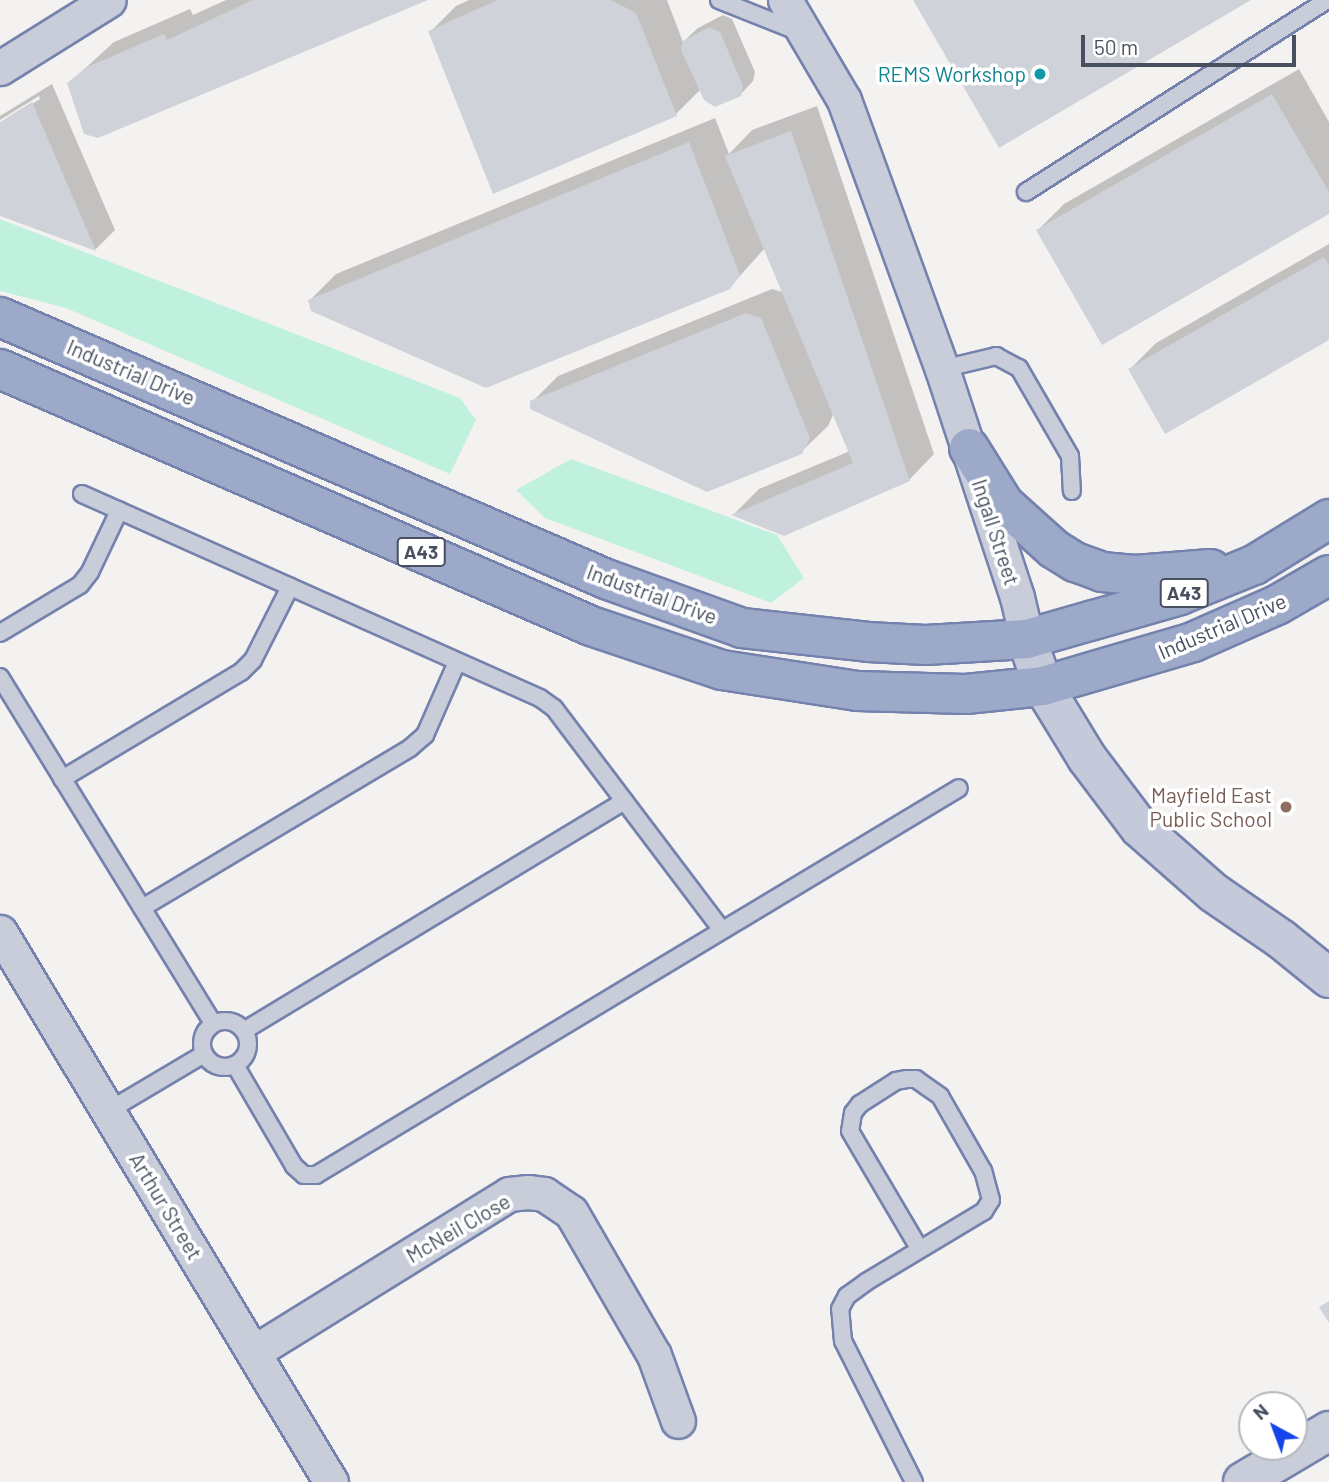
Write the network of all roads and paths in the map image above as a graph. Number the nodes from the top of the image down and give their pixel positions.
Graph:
1 (109, 0) edge
2 (719, 0) edge
3 (785, 0) edge
4 (1327, 0) edge
5 (805, 34) junction
6 (0, 68) edge
7 (1027, 192) dead end
8 (0, 317) edge
9 (0, 369) edge
10 (942, 369) junction
11 (970, 448) junction
12 (1072, 491) dead end
13 (82, 494) dead end
14 (119, 511) junction
15 (1329, 519) edge
16 (1254, 565) junction
17 (1329, 575) edge
18 (290, 587) junction
19 (0, 633) edge
20 (1027, 639) junction
21 (457, 662) junction
22 (0, 677) edge
23 (1043, 686) junction
24 (62, 779) junction
25 (959, 788) dead end
26 (624, 801) junction
27 (142, 908) junction
28 (722, 930) junction
29 (0, 932) edge
30 (1329, 978) edge
31 (213, 1023) junction
32 (245, 1030) junction
33 (204, 1054) junction
34 (235, 1065) junction
35 (108, 1111) junction
36 (919, 1248) junction
37 (254, 1352) junction
38 (678, 1421) dead end
39 (1329, 1431) edge
40 (331, 1482) edge
41 (914, 1482) edge
42 (1243, 1482) edge

1 - 6 street
2 - 5 lane
3 - 5 street, Ingall Street
4 - 7 lane
5 - 10 street, Ingall Street
8 - 20 highway, Industrial Drive / A43
9 - 23 highway, Industrial Drive / A43
10 - 11 street, Ingall Street
10 - 12 lane
11 - 16 highway
11 - 20 street, Ingall Street
13 - 14 lane
14 - 18 lane
14 - 19 lane
15 - 16 highway, Industrial Drive / A43
16 - 20 highway, Industrial Drive / A43
17 - 23 highway, Industrial Drive / A43
18 - 21 lane
18 - 24 lane
20 - 23 main road, Ingall Street
21 - 26 lane
21 - 27 lane
22 - 24 lane
23 - 30 main road, Ingall Street
24 - 27 lane
25 - 28 lane
26 - 28 lane
26 - 32 lane
27 - 31 lane
28 - 34 lane
29 - 35 street, Arthur Street
31 - 32 lane
31 - 33 lane
32 - 34 lane
33 - 34 lane
33 - 35 lane
35 - 37 street, Arthur Street
36 - 36 lane
36 - 41 lane
37 - 38 street, McNeil Close
37 - 40 street, Arthur Street
39 - 42 street

